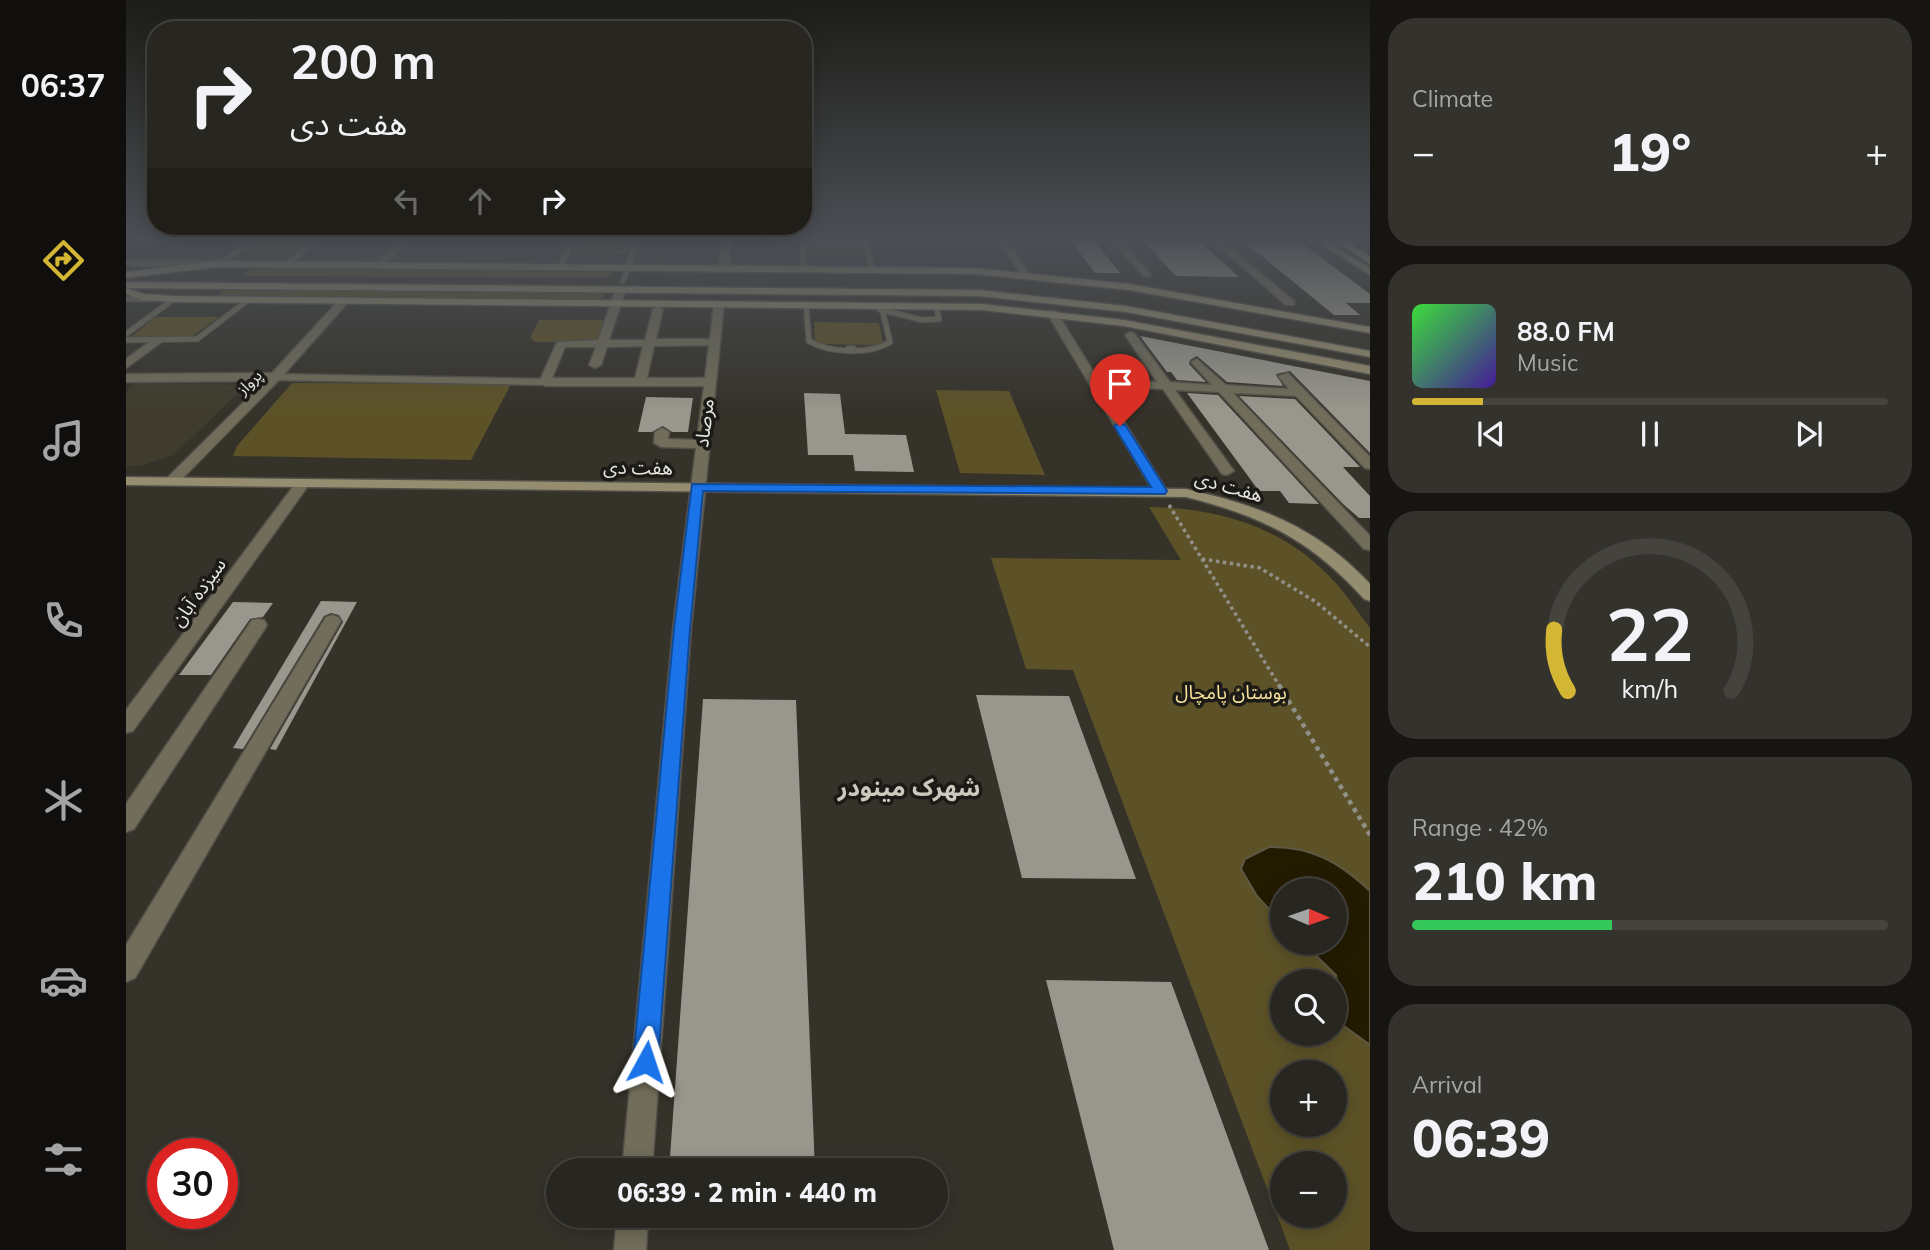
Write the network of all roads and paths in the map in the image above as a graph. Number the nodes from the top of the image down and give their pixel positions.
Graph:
1 (141, 296) edge
2 (618, 296) edge
3 (1005, 296) edge
4 (1077, 296) edge
5 (1149, 296) edge
6 (1181, 296) edge
7 (1282, 296) edge
8 (126, 299) edge
9 (174, 299) junction
10 (247, 300) junction
11 (345, 300) junction
12 (1076, 302) junction
13 (616, 303) junction
14 (1290, 303) dead end
15 (719, 304) junction
16 (806, 304) junction
17 (878, 307) junction
18 (982, 307) junction
19 (658, 309) dead end
20 (1180, 311) junction
21 (1052, 313) junction
22 (1370, 330) edge
23 (126, 334) edge
24 (1130, 335) dead end
25 (1280, 337) junction
26 (126, 340) edge
27 (1213, 340) junction
28 (157, 341) junction
29 (714, 342) junction
30 (650, 343) junction
31 (603, 344) junction
32 (1370, 346) edge
33 (1370, 354) edge
34 (1197, 362) dead end
35 (126, 365) edge
36 (595, 365) dead end
37 (1370, 370) edge
38 (1284, 376) dead end
39 (275, 377) junction
40 (126, 378) edge
41 (545, 382) junction
42 (640, 382) junction
43 (709, 382) junction
44 (1093, 382) junction
45 (1166, 386) junction
46 (1222, 388) junction
47 (1298, 393) junction
48 (662, 432) dead end
49 (702, 444) junction
50 (1370, 465) edge
51 (1227, 471) dead end
52 (126, 481) edge
53 (170, 482) junction
54 (303, 483) junction
55 (697, 487) junction
56 (1161, 491) junction
57 (1370, 545) edge
58 (1202, 559) junction
59 (1370, 596) edge
60 (332, 621) dead end
61 (258, 625) dead end
62 (1370, 646) edge
63 (126, 725) edge
64 (126, 822) edge
65 (1370, 835) edge
66 (134, 942) edge
67 (126, 969) edge
68 (638, 1158) edge
69 (632, 1228) edge
70 (630, 1250) edge

1 - 9 main road
2 - 13 street
3 - 12 main road
4 - 20 main road
5 - 20 main road
6 - 22 main road
7 - 14 street
8 - 9 lane
9 - 10 main road
9 - 23 lane
10 - 11 main road
10 - 28 lane
11 - 13 main road
11 - 39 street, پرواز
12 - 18 main road
12 - 25 main road
13 - 15 main road
13 - 31 street
15 - 16 main road
15 - 29 street, مرصاد
16 - 17 main road
16 - 17 lane
17 - 18 main road
18 - 21 main road
19 - 30 street
20 - 32 main road
21 - 27 main road
21 - 44 street
24 - 45 street
25 - 27 main road
25 - 33 main road
26 - 28 lane
27 - 37 main road
28 - 35 street
29 - 30 street
29 - 43 street, مرصاد
30 - 31 street
30 - 42 street
31 - 36 street
31 - 41 street
34 - 46 street
38 - 47 street
39 - 40 street
39 - 41 lane
39 - 53 street, پرواز
41 - 42 street
42 - 43 street
43 - 49 street, مرصاد
44 - 45 street
44 - 56 street
45 - 46 street
45 - 51 street
46 - 47 street
46 - 57 street
47 - 50 street
48 - 49 street
49 - 55 street, مرصاد
52 - 53 main road, هفت دی
53 - 54 main road, هفت دی
54 - 55 main road, هفت دی
54 - 63 street, سیزده آبان
55 - 56 main road, هفت دی
55 - 68 street, مرصاد
56 - 58 path
56 - 59 main road, هفت دی
58 - 62 path
58 - 65 path
60 - 66 street
61 - 64 street
66 - 67 street
69 - 70 street

